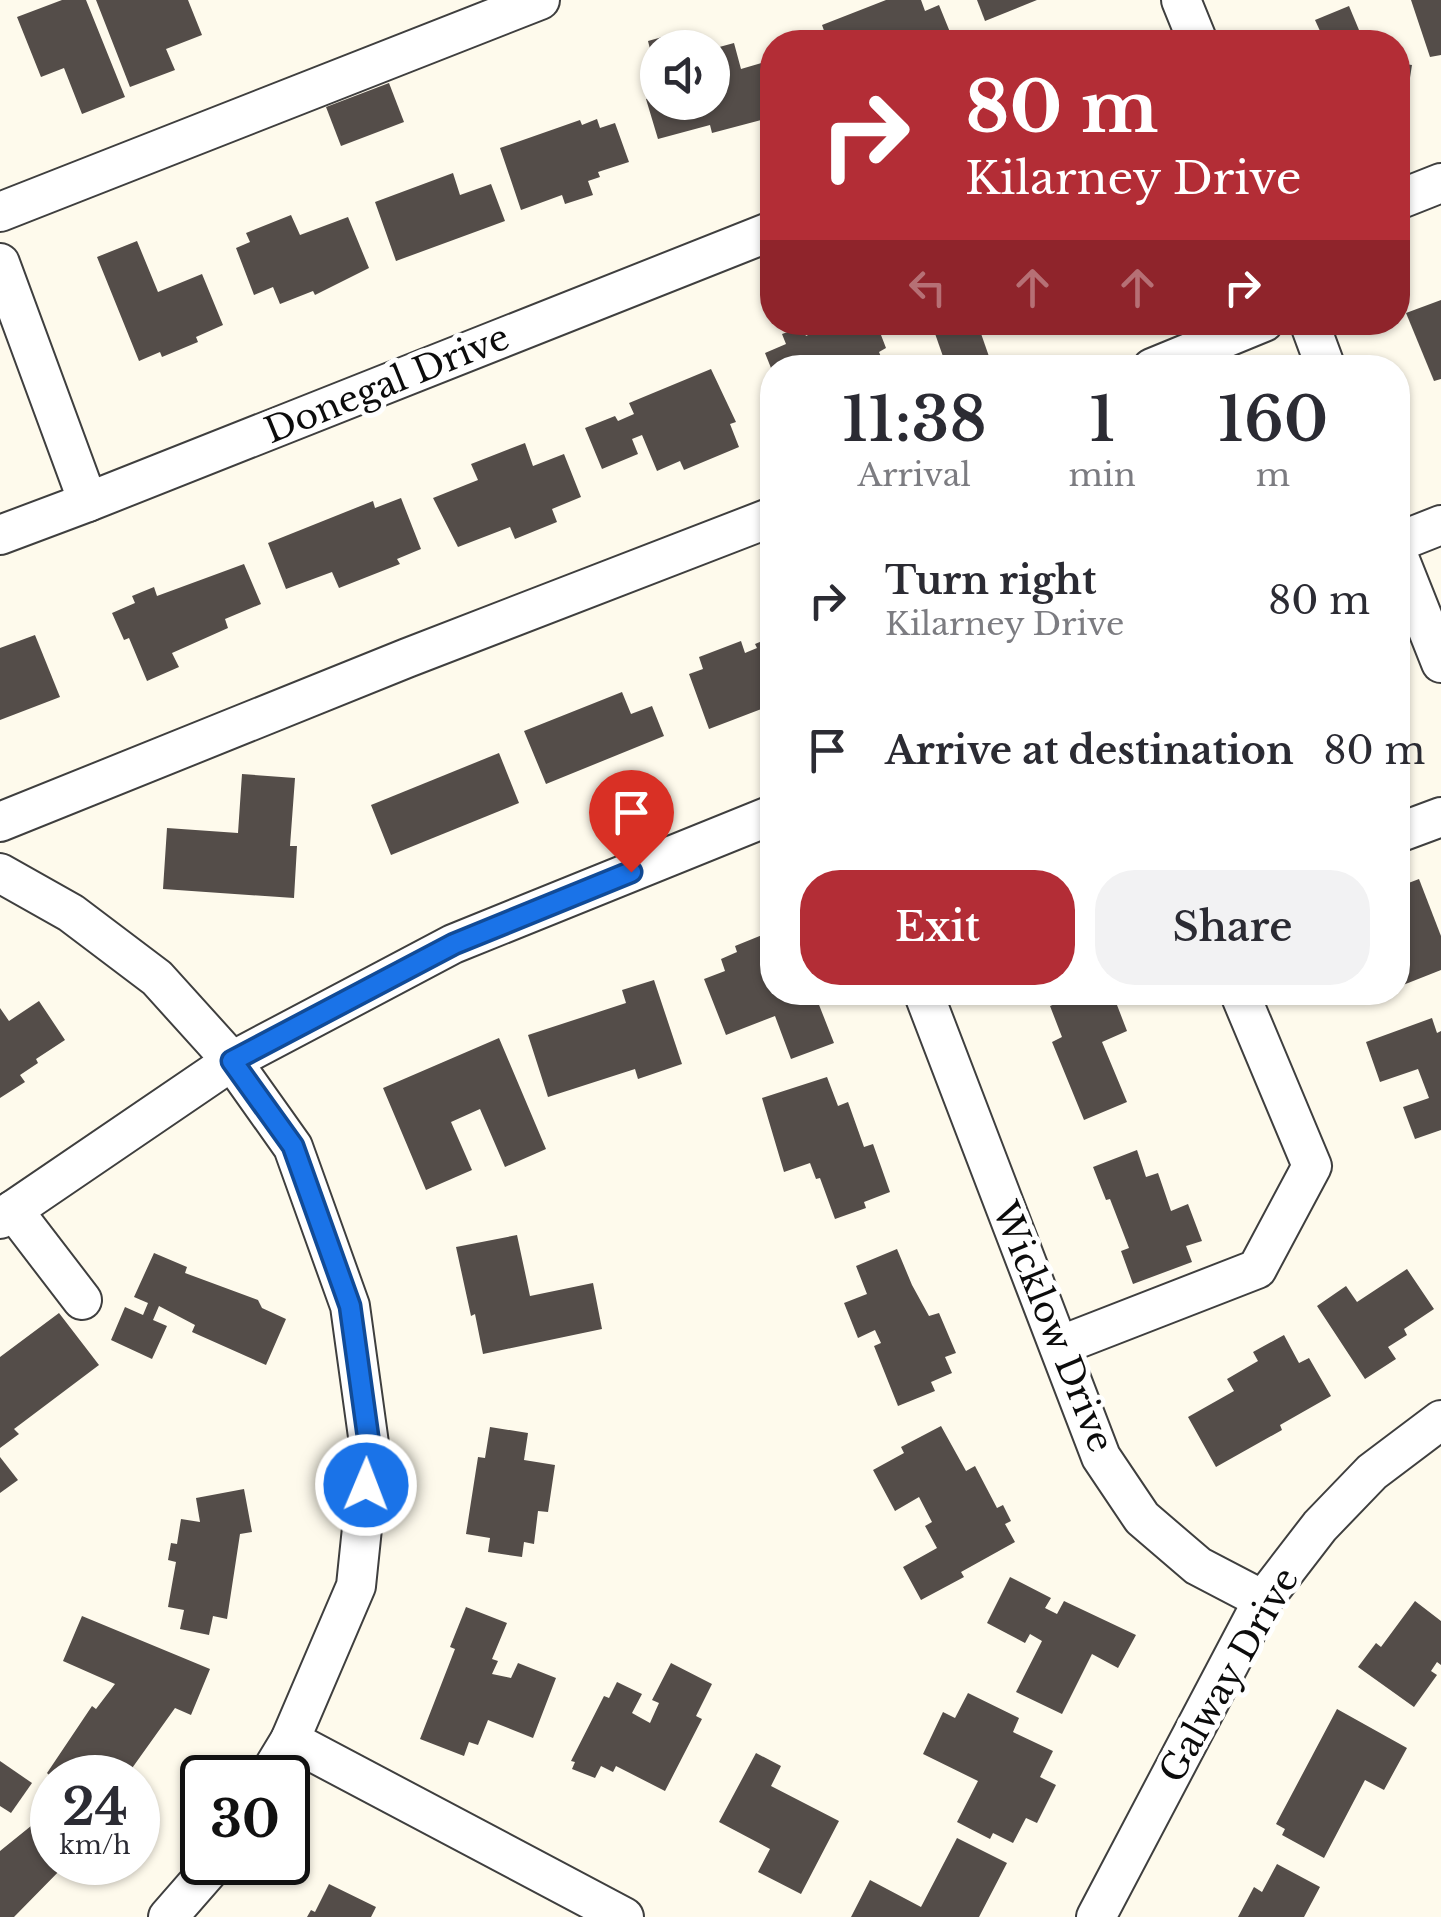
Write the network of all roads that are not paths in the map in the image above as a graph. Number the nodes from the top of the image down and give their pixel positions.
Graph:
1 (540, 0) edge
2 (1181, 0) edge
3 (1193, 30) edge
4 (1441, 183) edge
5 (1410, 195) edge
6 (0, 212) edge
7 (760, 236) edge
8 (0, 263) edge
9 (1232, 335) edge
10 (1184, 355) edge
11 (88, 502) junction
12 (760, 522) edge
13 (1441, 525) edge
14 (0, 534) edge
15 (1410, 547) edge
16 (1410, 586) edge
17 (1441, 663) edge
18 (1441, 817) edge
19 (760, 820) edge
20 (0, 822) edge
21 (1410, 829) edge
22 (0, 873) edge
23 (927, 1005) edge
24 (1244, 1005) edge
25 (232, 1061) junction
26 (7, 1214) edge
27 (82, 1300) dead end
28 (1059, 1346) junction
29 (1441, 1420) edge
30 (1263, 1600) junction
31 (290, 1740) junction
32 (281, 1755) edge
33 (196, 1885) edge
34 (168, 1917) edge
35 (624, 1917) edge
36 (1096, 1917) edge

1 - 6 street
2 - 3 street
4 - 5 street
7 - 11 street, Donegal Drive
8 - 11 street
9 - 10 street
11 - 14 street, Donegal Drive
12 - 20 street
13 - 15 street
16 - 17 street
18 - 21 street
19 - 25 street
22 - 25 street
23 - 28 street, Wicklow Drive
24 - 28 street
25 - 26 street
25 - 31 street
26 - 27 street
28 - 30 street, Wicklow Drive
29 - 30 street, Galway Drive
30 - 36 street, Galway Drive
31 - 32 street
31 - 35 street
33 - 34 street

